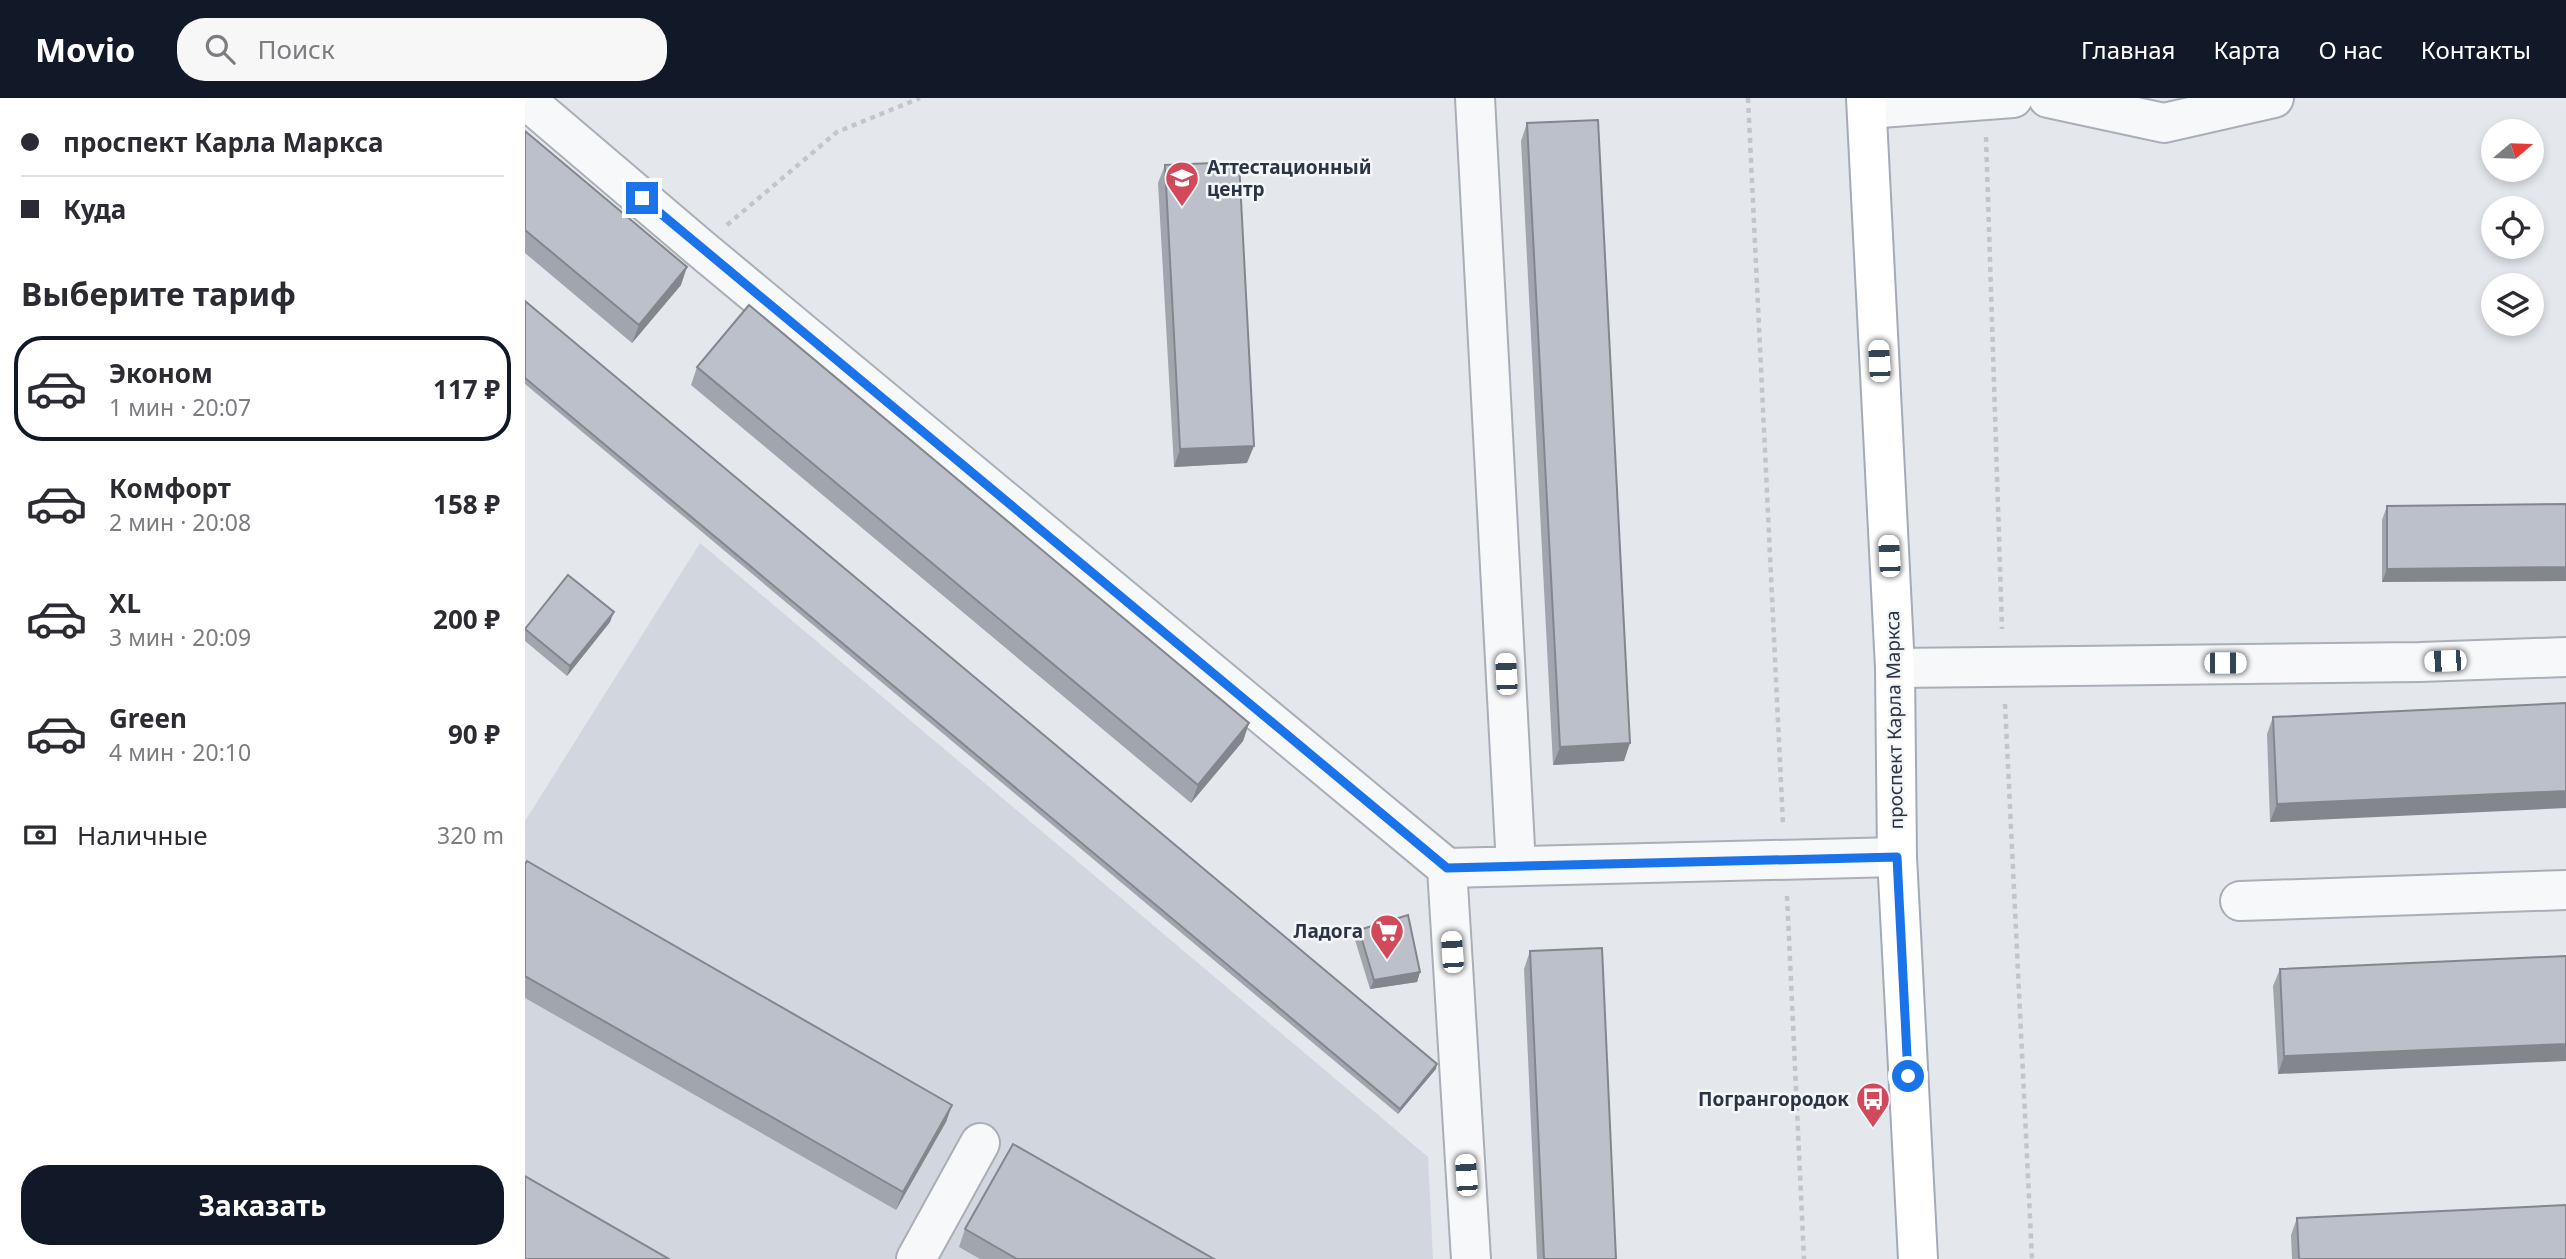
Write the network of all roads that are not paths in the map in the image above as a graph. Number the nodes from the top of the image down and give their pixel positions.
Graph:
1 (1475, 98) edge
2 (2013, 98) edge
3 (2049, 98) edge
4 (2274, 98) edge
5 (525, 99) edge
6 (1943, 101) edge
7 (1866, 104) edge
8 (2566, 657) edge
9 (1895, 668) junction
10 (1897, 857) junction
11 (1516, 866) junction
12 (1447, 868) junction
13 (2566, 890) edge
14 (2240, 901) dead end
15 (980, 1143) dead end
16 (916, 1259) edge
17 (1471, 1259) edge
18 (1918, 1259) edge

1 - 11 street
2 - 6 street
3 - 4 street
5 - 12 street
6 - 7 street
7 - 9 main road, проспект Карла Маркса
8 - 9 street
9 - 10 main road, проспект Карла Маркса
10 - 11 street
10 - 18 main road, проспект Карла Маркса
11 - 12 street
12 - 17 street
13 - 14 street
15 - 16 street

